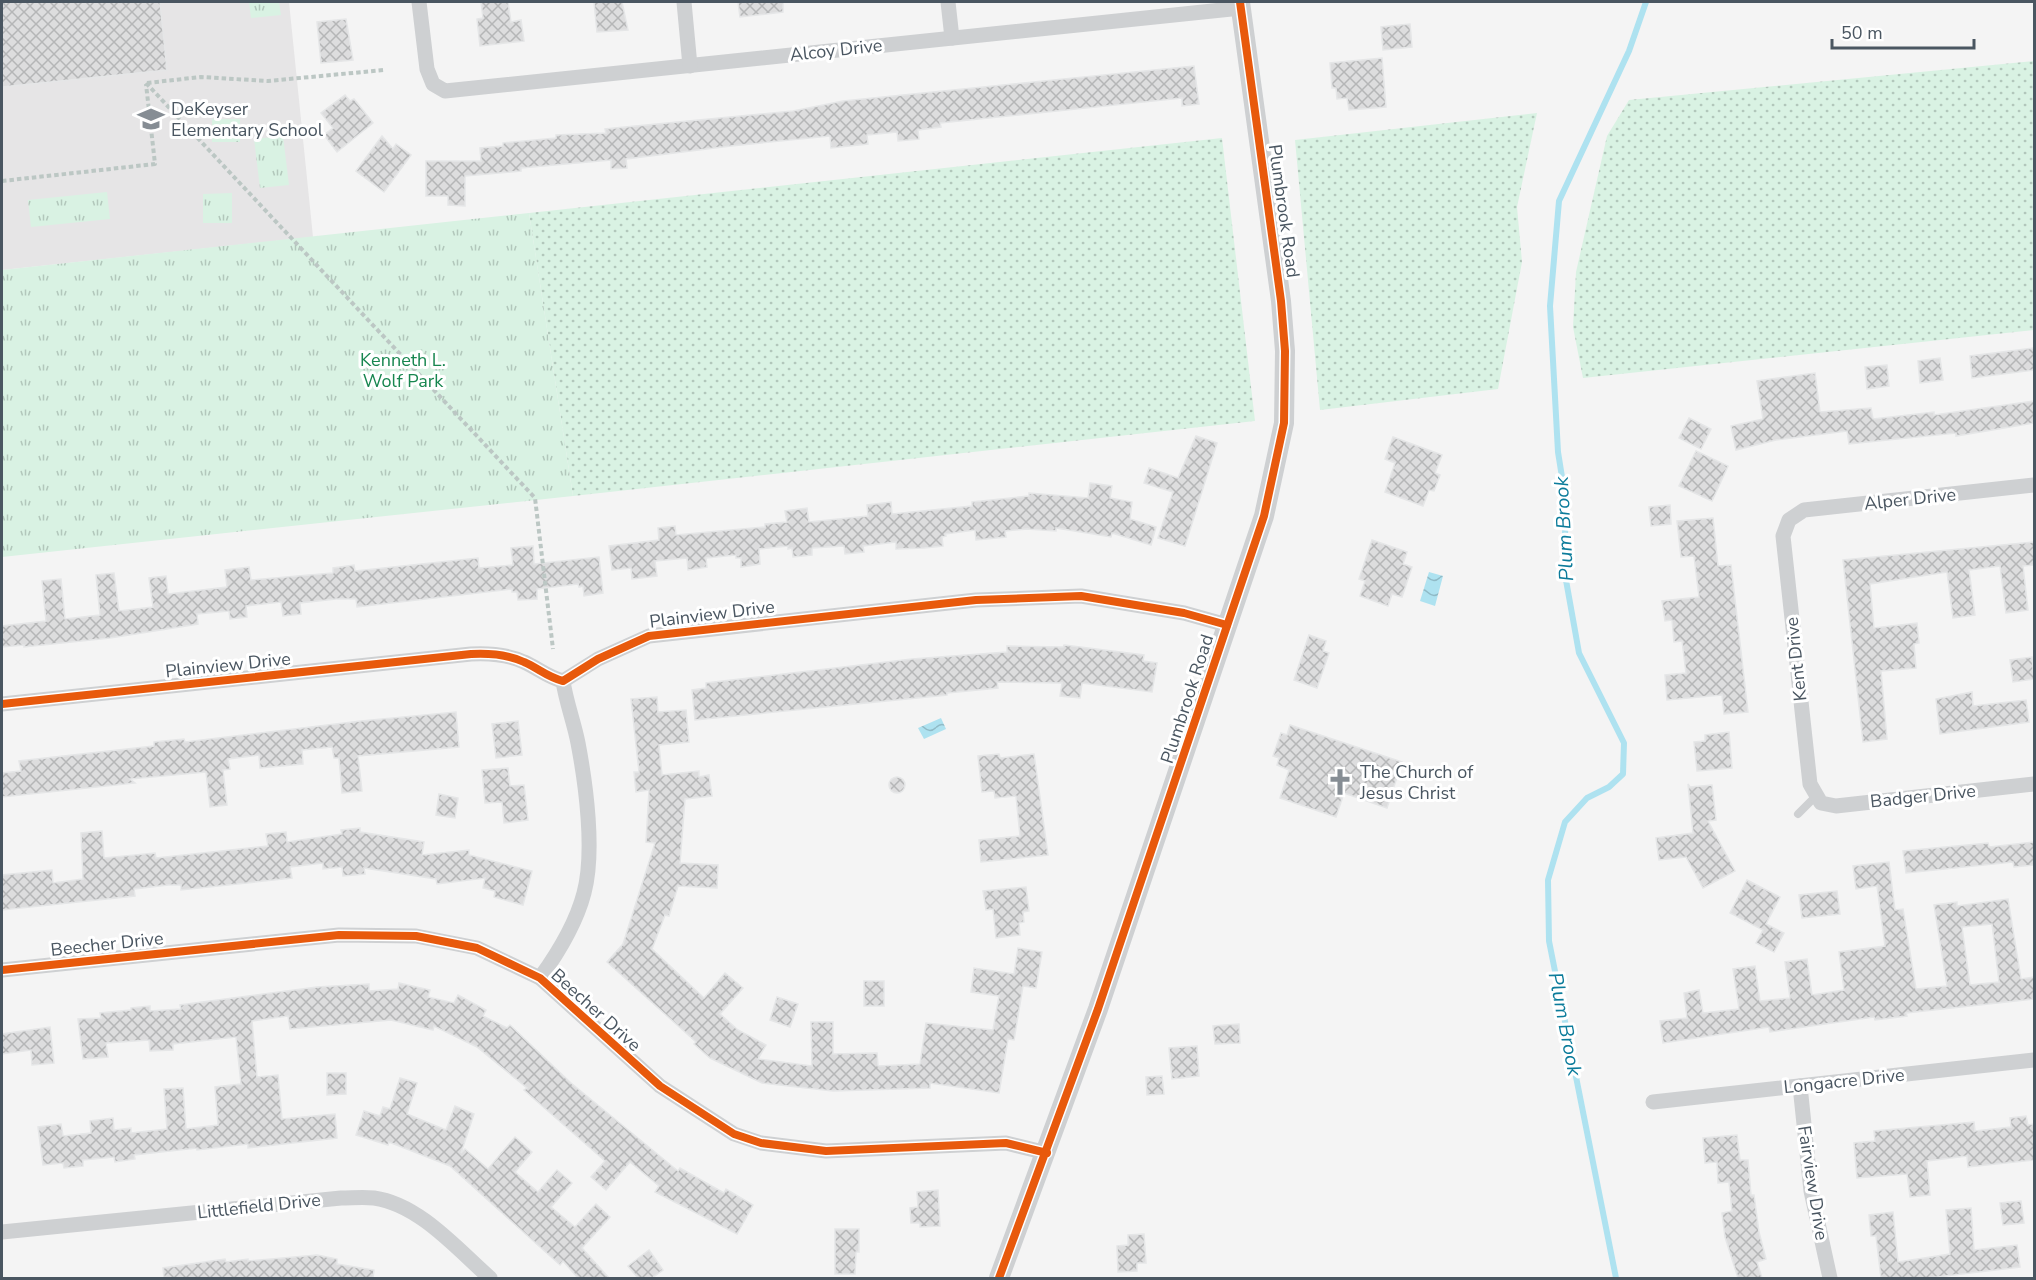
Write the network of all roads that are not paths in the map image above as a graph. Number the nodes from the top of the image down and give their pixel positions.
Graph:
1 (419, 2) edge
2 (684, 2) edge
3 (948, 2) edge
4 (1240, 5) edge
5 (952, 38) junction
6 (690, 66) junction
7 (2034, 485) edge
8 (1788, 520) joint
9 (1227, 625) junction
10 (563, 681) junction
11 (2, 704) edge
12 (2034, 784) edge
13 (1815, 797) junction
14 (1798, 814) dead end
15 (2, 970) edge
16 (540, 978) junction
17 (2034, 1060) edge
18 (1800, 1086) junction
19 (1653, 1102) dead end
20 (1047, 1153) junction
21 (2, 1232) edge
22 (490, 1278) edge
23 (999, 1278) edge
24 (1830, 1278) edge

1 - 6 street, Alcoy Drive
2 - 6 street
3 - 5 street
4 - 5 street, Alcoy Drive
4 - 9 street, Plumbrook Road
5 - 6 street, Alcoy Drive
7 - 8 street, Alper Drive
8 - 13 street, Kent Drive
9 - 10 street, Plainview Drive
9 - 20 street, Plumbrook Road
10 - 11 street, Plainview Drive
10 - 16 street
12 - 13 street, Badger Drive
13 - 14 lane
15 - 16 street, Beecher Drive
16 - 20 street, Beecher Drive
17 - 18 street, Longacre Drive
18 - 19 street, Longacre Drive
18 - 24 street, Fairview Drive
20 - 23 street, Plumbrook Road
21 - 22 street, Littlefield Drive

